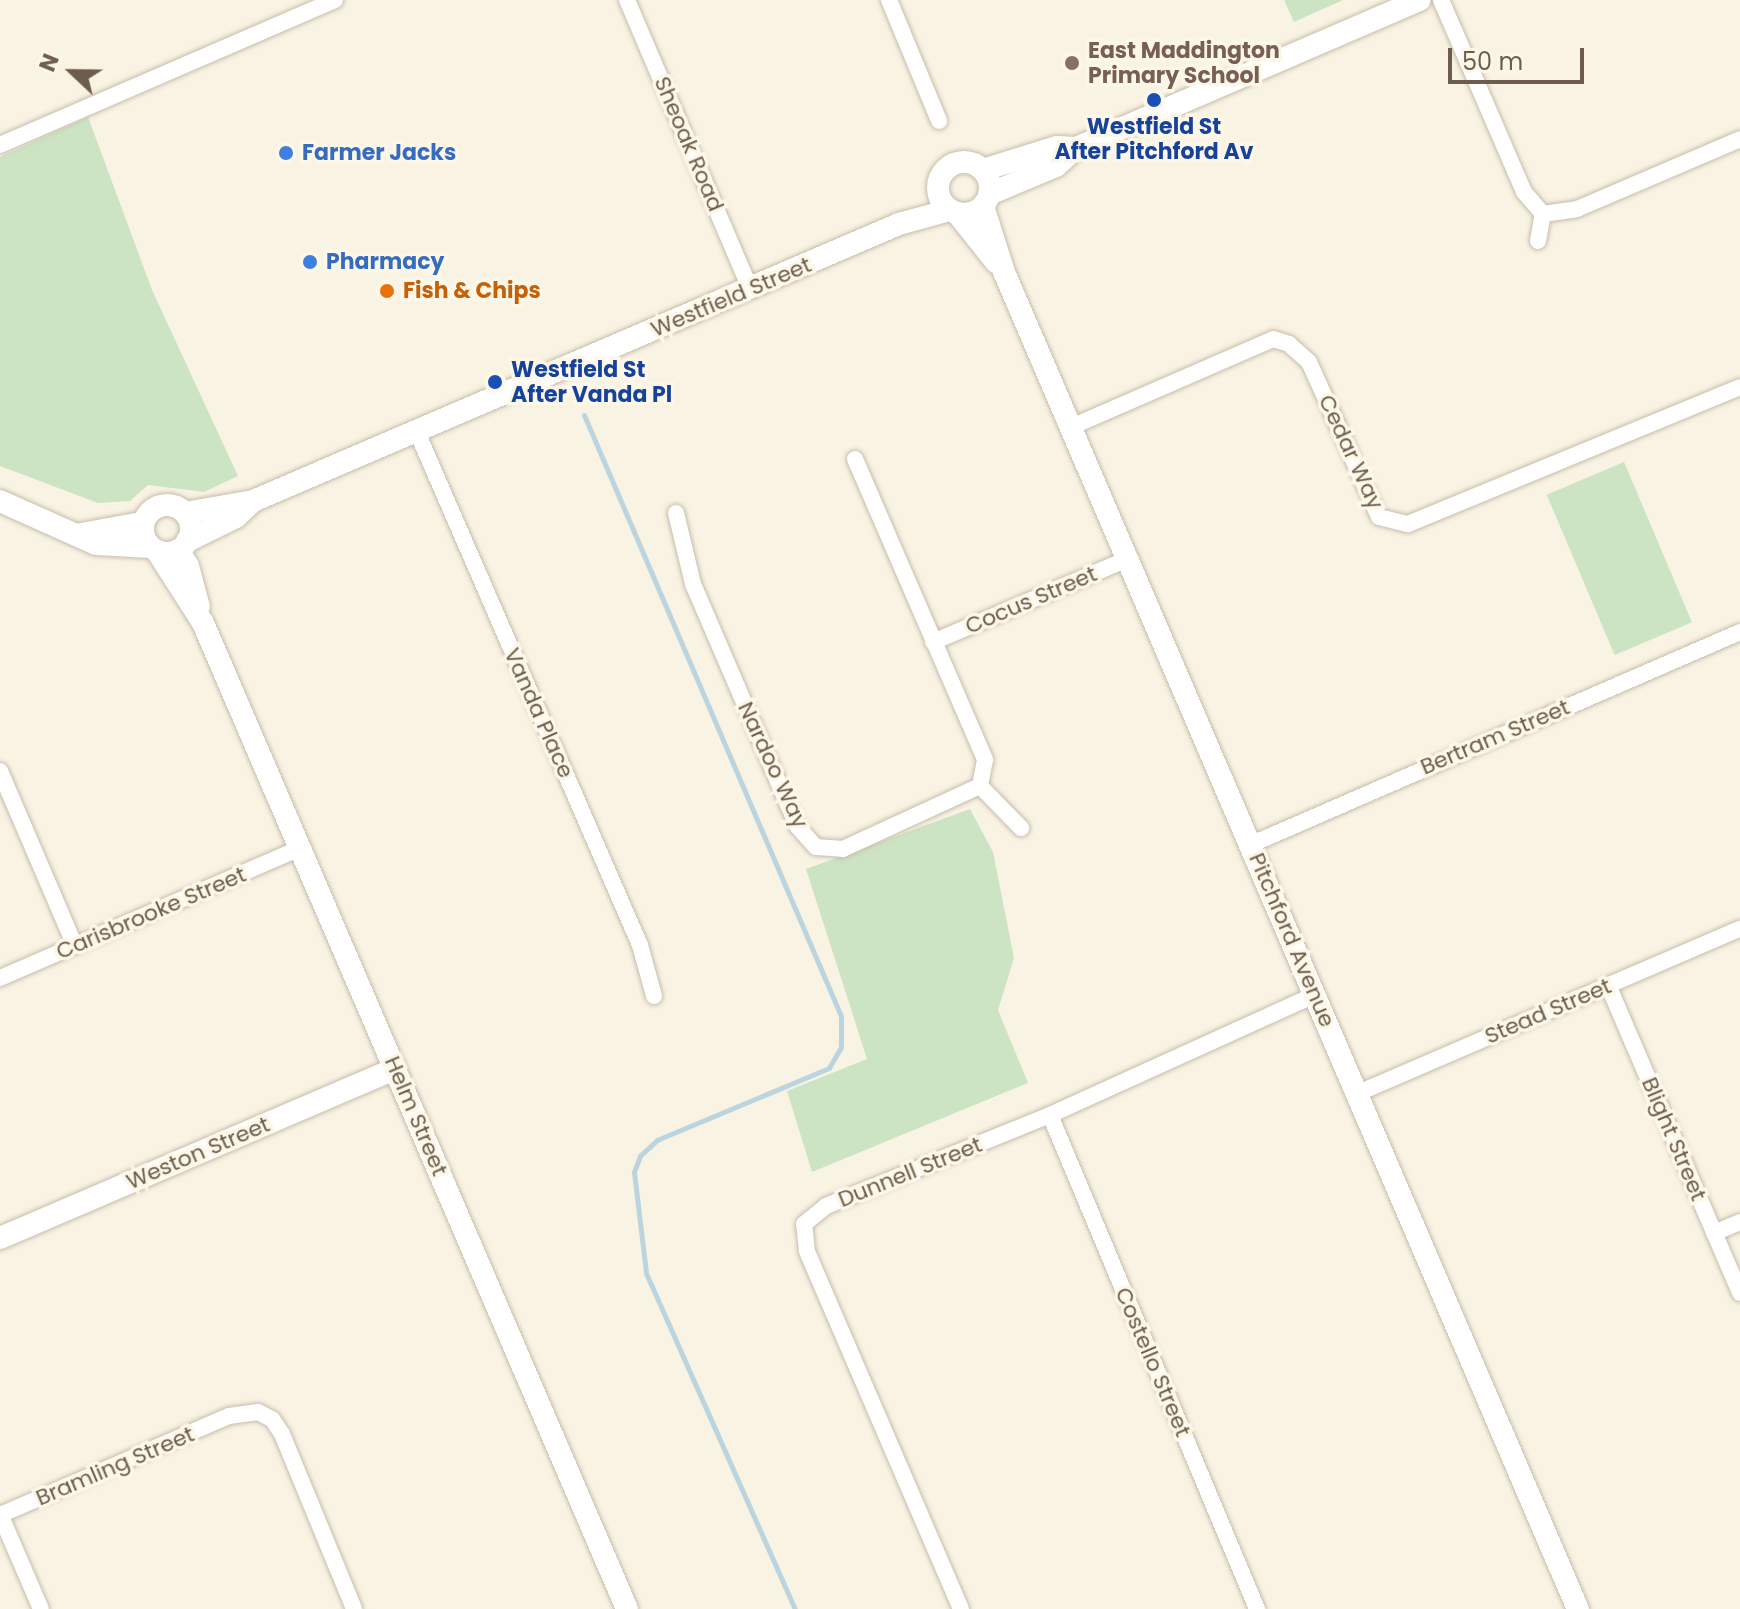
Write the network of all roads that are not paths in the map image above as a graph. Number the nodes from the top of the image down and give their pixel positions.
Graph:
1 (335, 0) edge
2 (627, 0) edge
3 (889, 0) edge
4 (1420, 0) edge
5 (1441, 0) edge
6 (939, 121) dead end
7 (1740, 139) edge
8 (0, 145) edge
9 (1076, 148) junction
10 (983, 170) junction
11 (938, 183) junction
12 (986, 200) junction
13 (953, 212) junction
14 (1543, 214) junction
15 (899, 224) junction
16 (1538, 241) dead end
17 (1004, 272) junction
18 (750, 288) junction
19 (1740, 387) edge
20 (1071, 427) junction
21 (417, 432) junction
22 (855, 459) dead end
23 (0, 501) edge
24 (253, 501) junction
25 (185, 513) junction
26 (676, 513) dead end
27 (143, 523) junction
28 (81, 534) junction
29 (168, 547) junction
30 (1130, 558) junction
31 (1740, 632) edge
32 (933, 642) junction
33 (0, 771) edge
34 (980, 786) junction
35 (1021, 828) dead end
36 (1252, 844) junction
37 (301, 848) junction
38 (1740, 929) edge
39 (75, 946) junction
40 (0, 978) edge
41 (1608, 985) junction
42 (1314, 995) junction
43 (654, 996) dead end
44 (395, 1069) junction
45 (1356, 1094) junction
46 (1050, 1115) junction
47 (1740, 1222) edge
48 (1714, 1233) junction
49 (0, 1238) edge
50 (1740, 1293) edge
51 (0, 1515) edge
52 (41, 1609) edge
53 (354, 1609) edge
54 (627, 1609) edge
55 (961, 1609) edge
56 (1257, 1609) edge
57 (1578, 1609) edge

1 - 8 street
2 - 18 street, Sheoak Road
3 - 6 street
4 - 9 street
5 - 14 street
7 - 14 street
9 - 10 street
9 - 12 street
10 - 11 street
10 - 12 street
11 - 13 street
11 - 15 street, Westfield Street
12 - 13 street
12 - 17 street, Pitchford Avenue
13 - 15 street, Westfield Street
13 - 17 street, Pitchford Avenue
14 - 16 street
15 - 18 street, Westfield Street
17 - 20 street, Pitchford Avenue
18 - 21 street, Westfield Street
19 - 20 street, Cedar Way
20 - 30 street, Pitchford Avenue
21 - 24 street, Westfield Street
21 - 43 street, Vanda Place
22 - 32 street
23 - 28 street, Westfield Street
24 - 25 street, Westfield Street
24 - 29 street, Westfield Street
25 - 27 street, Westfield Street
25 - 29 street
26 - 34 street, Nardoo Way
27 - 28 street
27 - 29 street
28 - 29 street, Westfield Street
29 - 37 street, Helm Street
30 - 32 street, Cocus Street
30 - 36 street, Pitchford Avenue
31 - 36 street, Bertram Street
32 - 34 street
33 - 39 street
34 - 35 street
36 - 42 street, Pitchford Avenue
37 - 39 street, Carisbrooke Street
37 - 44 street, Helm Street
38 - 41 street, Stead Street
39 - 40 street, Carisbrooke Street
41 - 45 street, Stead Street
41 - 48 street, Blight Street
42 - 45 street, Pitchford Avenue
42 - 46 street, Dunnell Street
44 - 49 street, Weston Street
44 - 54 street, Helm Street
45 - 57 street, Pitchford Avenue
46 - 55 street, Dunnell Street
46 - 56 street, Costello Street
47 - 48 street
48 - 50 street, Blight Street
51 - 52 street
51 - 53 street, Bramling Street

